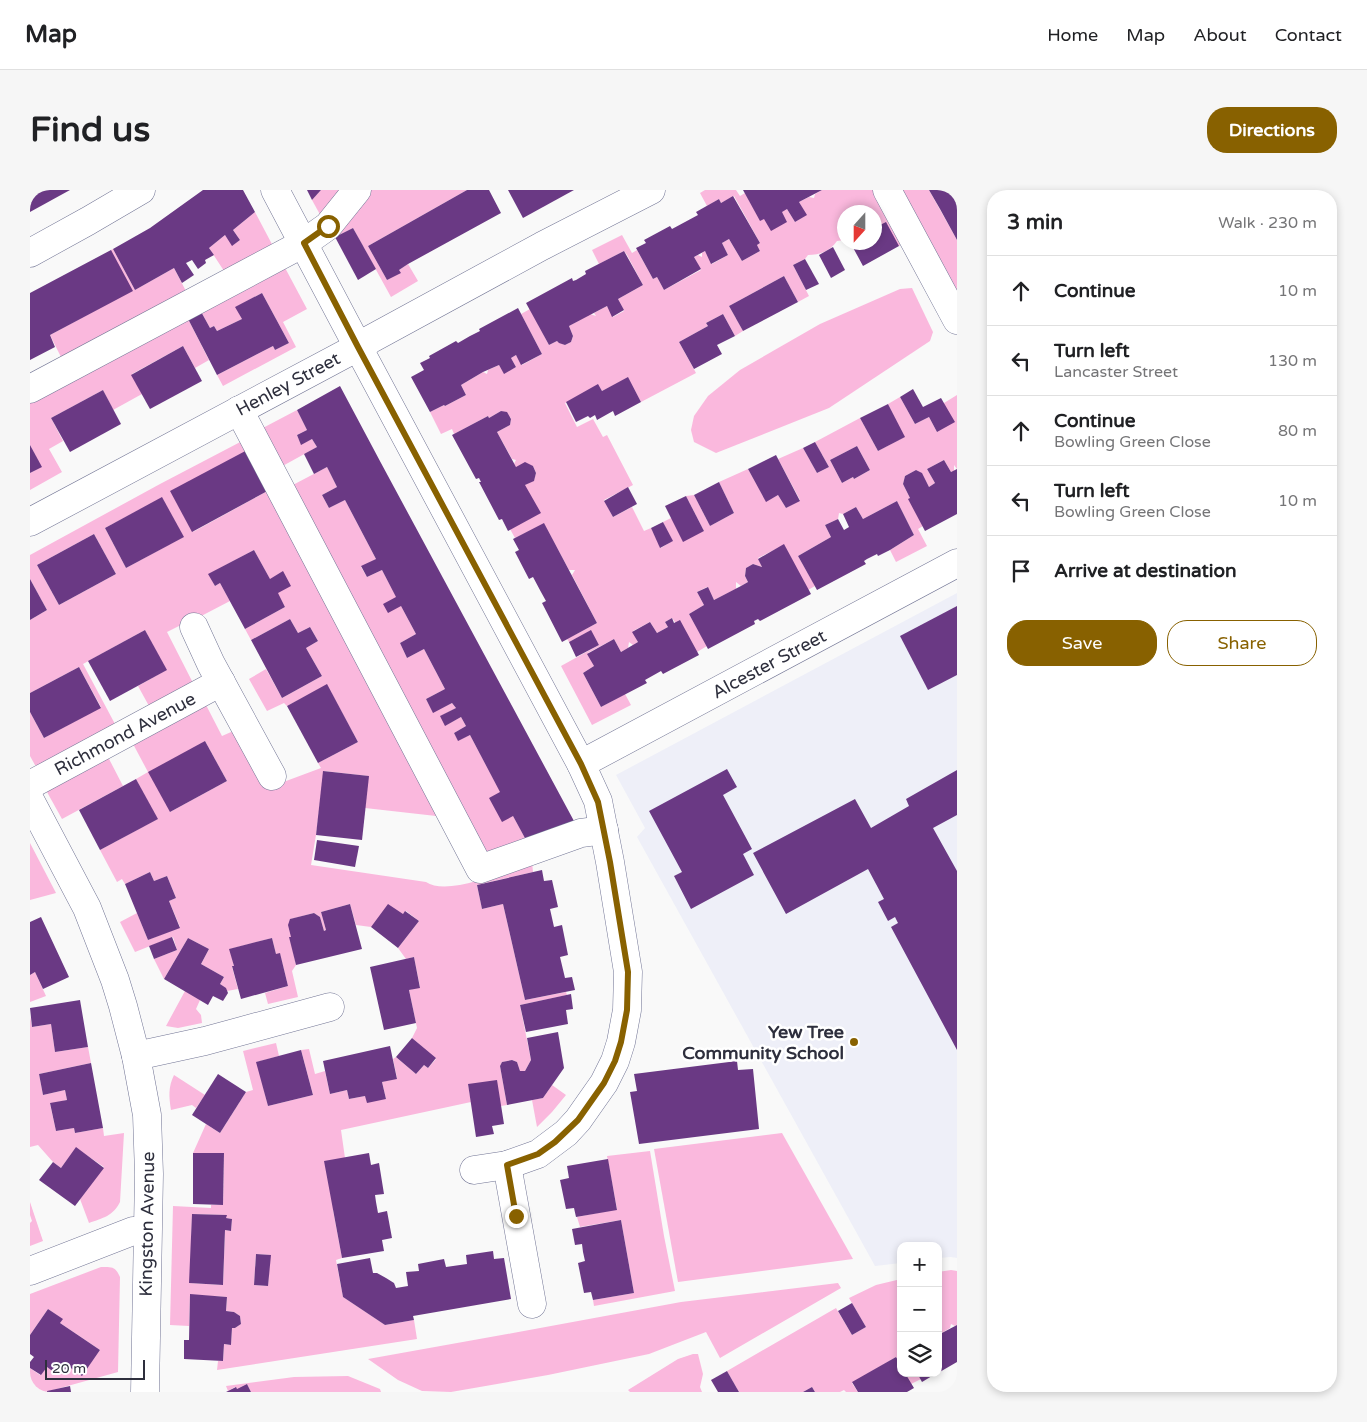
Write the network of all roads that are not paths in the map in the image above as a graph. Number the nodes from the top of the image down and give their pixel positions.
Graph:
1 (141, 190) edge
2 (275, 190) edge
3 (357, 190) edge
4 (651, 190) edge
5 (887, 190) edge
6 (304, 243) junction
7 (30, 253) edge
8 (957, 320) edge
9 (358, 347) junction
10 (30, 389) edge
11 (239, 410) junction
12 (30, 522) edge
13 (957, 563) edge
14 (194, 627) dead end
15 (216, 673) junction
16 (581, 764) junction
17 (272, 776) dead end
18 (30, 785) edge
19 (30, 800) edge
20 (604, 830) junction
21 (330, 1007) dead end
22 (136, 1056) junction
23 (507, 1165) junction
24 (474, 1170) dead end
25 (147, 1231) junction
26 (30, 1271) edge
27 (532, 1304) dead end
28 (145, 1392) edge

1 - 7 street
2 - 6 street
3 - 6 street
4 - 9 street, Henley Street
5 - 8 street
6 - 9 street
6 - 10 street
9 - 11 street, Henley Street
9 - 16 street
11 - 12 street, Henley Street
11 - 20 street
13 - 16 street, Alcester Street
14 - 15 street
15 - 17 street
15 - 18 street, Richmond Avenue
16 - 20 street
19 - 22 street, Kingston Avenue
20 - 23 street
21 - 22 street
22 - 25 street, Kingston Avenue
23 - 24 street
23 - 27 street
25 - 26 street
25 - 28 street, Kingston Avenue

